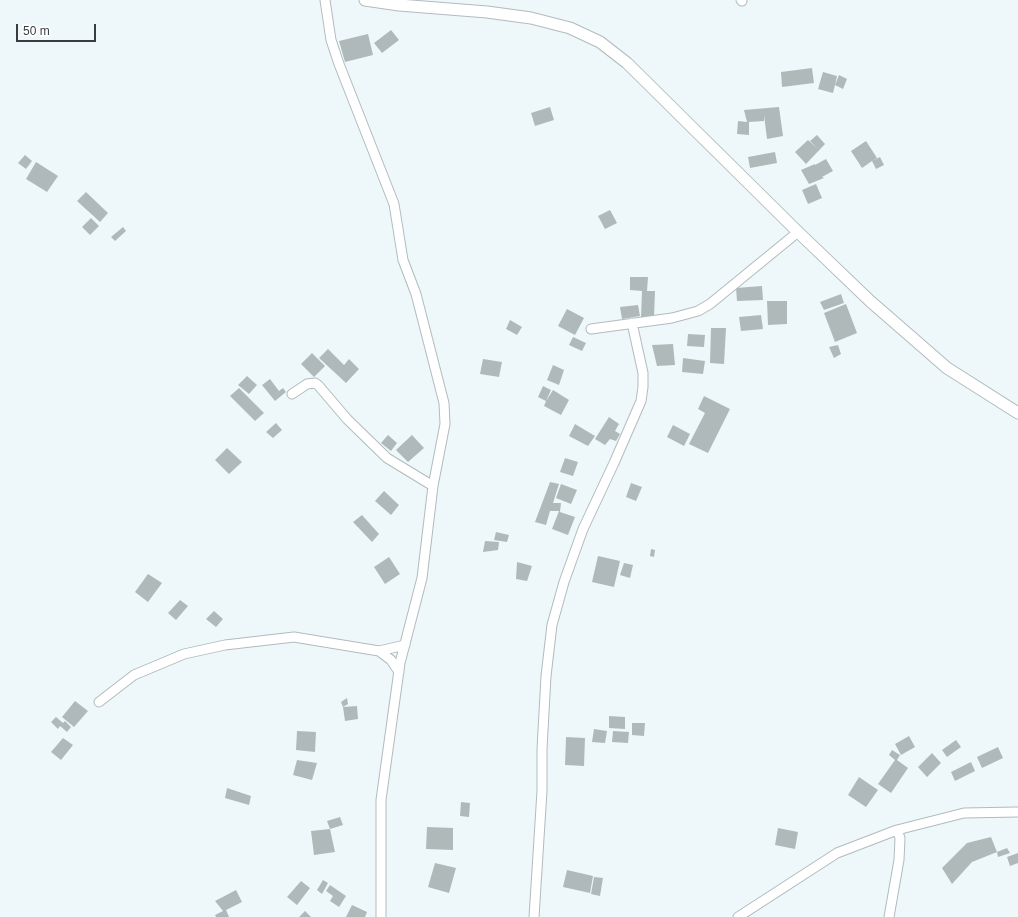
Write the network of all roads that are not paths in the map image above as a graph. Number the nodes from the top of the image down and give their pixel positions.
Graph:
1 (325, 0) edge
2 (365, 0) edge
3 (442, 4) edge
4 (798, 232) junction
5 (632, 323) junction
6 (592, 329) dead end
7 (292, 394) dead end
8 (1018, 414) edge
9 (433, 486) junction
10 (405, 645) junction
11 (379, 651) junction
12 (399, 672) junction
13 (99, 702) dead end
14 (1018, 812) edge
15 (897, 830) junction
16 (381, 917) edge
17 (534, 917) edge
18 (738, 917) edge
19 (889, 917) edge

1 - 9 street
2 - 3 street
3 - 4 street
4 - 5 street
4 - 8 street
5 - 6 street
5 - 17 street
7 - 9 street
9 - 10 street
10 - 11 street
10 - 12 street
11 - 12 street
11 - 13 street
12 - 16 street
14 - 15 street
15 - 18 street
15 - 19 street

